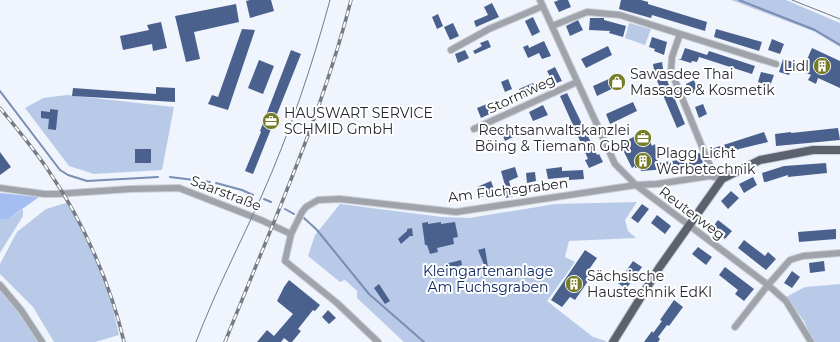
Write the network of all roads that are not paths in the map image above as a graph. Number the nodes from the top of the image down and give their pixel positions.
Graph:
1 (541, 3) edge
2 (552, 26) junction
3 (680, 34) junction
4 (451, 50) dead end
5 (776, 64) dead end
6 (577, 82) junction
7 (474, 129) dead end
8 (840, 150) edge
9 (722, 179) junction
10 (636, 186) junction
11 (0, 188) edge
12 (689, 226) junction
13 (291, 234) junction
14 (840, 252) edge
15 (0, 285) edge
16 (768, 285) junction
17 (735, 327) dead end
18 (42, 342) edge
19 (378, 342) edge
20 (613, 342) edge
21 (811, 342) edge

1 - 2 street, Reuterweg
1 - 4 street
2 - 3 street
2 - 6 street, Reuterweg
3 - 5 street
3 - 9 street
6 - 7 street, Stormweg
6 - 10 street, Reuterweg
8 - 9 main road
9 - 10 street, Am Fuchsgraben
9 - 12 main road
10 - 12 street, Reuterweg
10 - 13 street, Am Fuchsgraben
11 - 13 street, Saarstraße
12 - 16 street, Reuterweg
12 - 20 main road
13 - 19 street
14 - 16 street
15 - 18 street
16 - 17 street
16 - 21 street, Reuterweg

